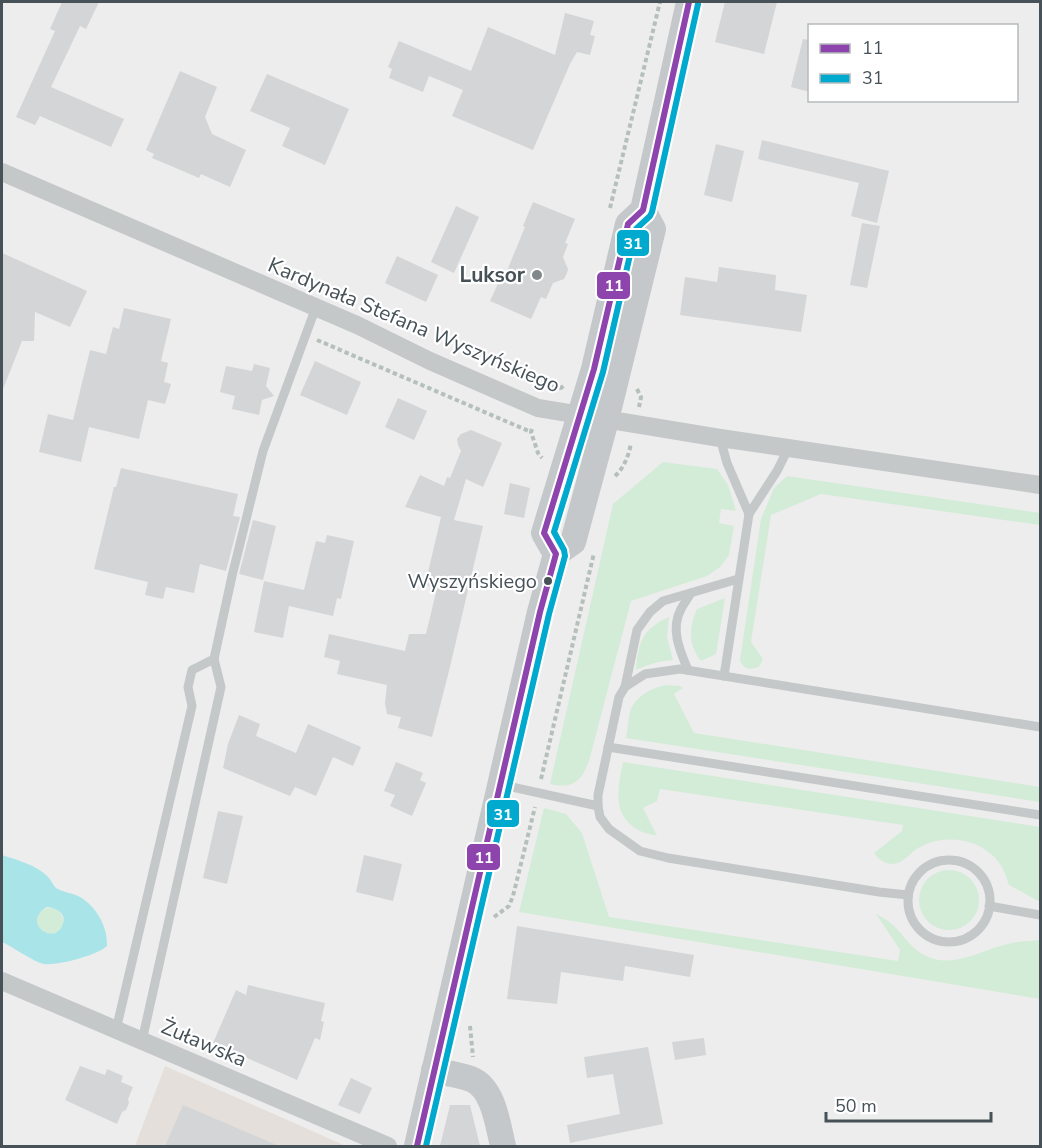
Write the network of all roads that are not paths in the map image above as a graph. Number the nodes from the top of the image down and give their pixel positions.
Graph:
1 (689, 2) edge
2 (2, 172) edge
3 (643, 210) junction
4 (316, 307) junction
5 (579, 416) junction
6 (606, 420) junction
7 (720, 438) junction
8 (788, 448) junction
9 (1041, 485) edge
10 (749, 514) junction
11 (556, 554) junction
12 (738, 579) junction
13 (691, 592) junction
14 (214, 659) junction
15 (688, 670) junction
16 (724, 676) junction
17 (625, 687) junction
18 (1041, 727) edge
19 (608, 747) junction
20 (501, 784) junction
21 (598, 806) junction
22 (1041, 814) edge
23 (908, 895) junction
24 (990, 906) junction
25 (1041, 915) edge
26 (2, 981) edge
27 (116, 1030) junction
28 (142, 1041) junction
29 (434, 1070) junction
30 (366, 1142) edge
31 (388, 1146) edge
32 (417, 1146) edge
33 (503, 1146) edge

1 - 3 main road
2 - 4 street, Kardynała Stefana Wyszyńskiego
3 - 5 main road
3 - 6 main road
4 - 5 street, Kardynała Stefana Wyszyńskiego
4 - 14 lane
5 - 6 street, Kardynała Stefana Wyszyńskiego
5 - 11 main road
6 - 7 street, Kardynała Stefana Wyszyńskiego
6 - 11 main road
7 - 8 street, Kardynała Stefana Wyszyńskiego
7 - 10 lane
8 - 9 street, Kardynała Stefana Wyszyńskiego
8 - 10 lane
10 - 12 lane
11 - 20 main road
12 - 13 lane
12 - 16 lane
13 - 15 lane
13 - 17 lane
14 - 27 lane
14 - 28 lane
15 - 16 lane
15 - 17 lane
16 - 18 lane
17 - 19 lane
19 - 21 lane
19 - 22 lane
20 - 21 lane
20 - 29 main road
21 - 23 lane
23 - 24 lane
23 - 24 lane
24 - 25 lane
26 - 27 street, Żuławska
27 - 28 street, Żuławska
28 - 30 street, Żuławska
29 - 32 main road
29 - 33 main road
30 - 31 street, Żuławska

